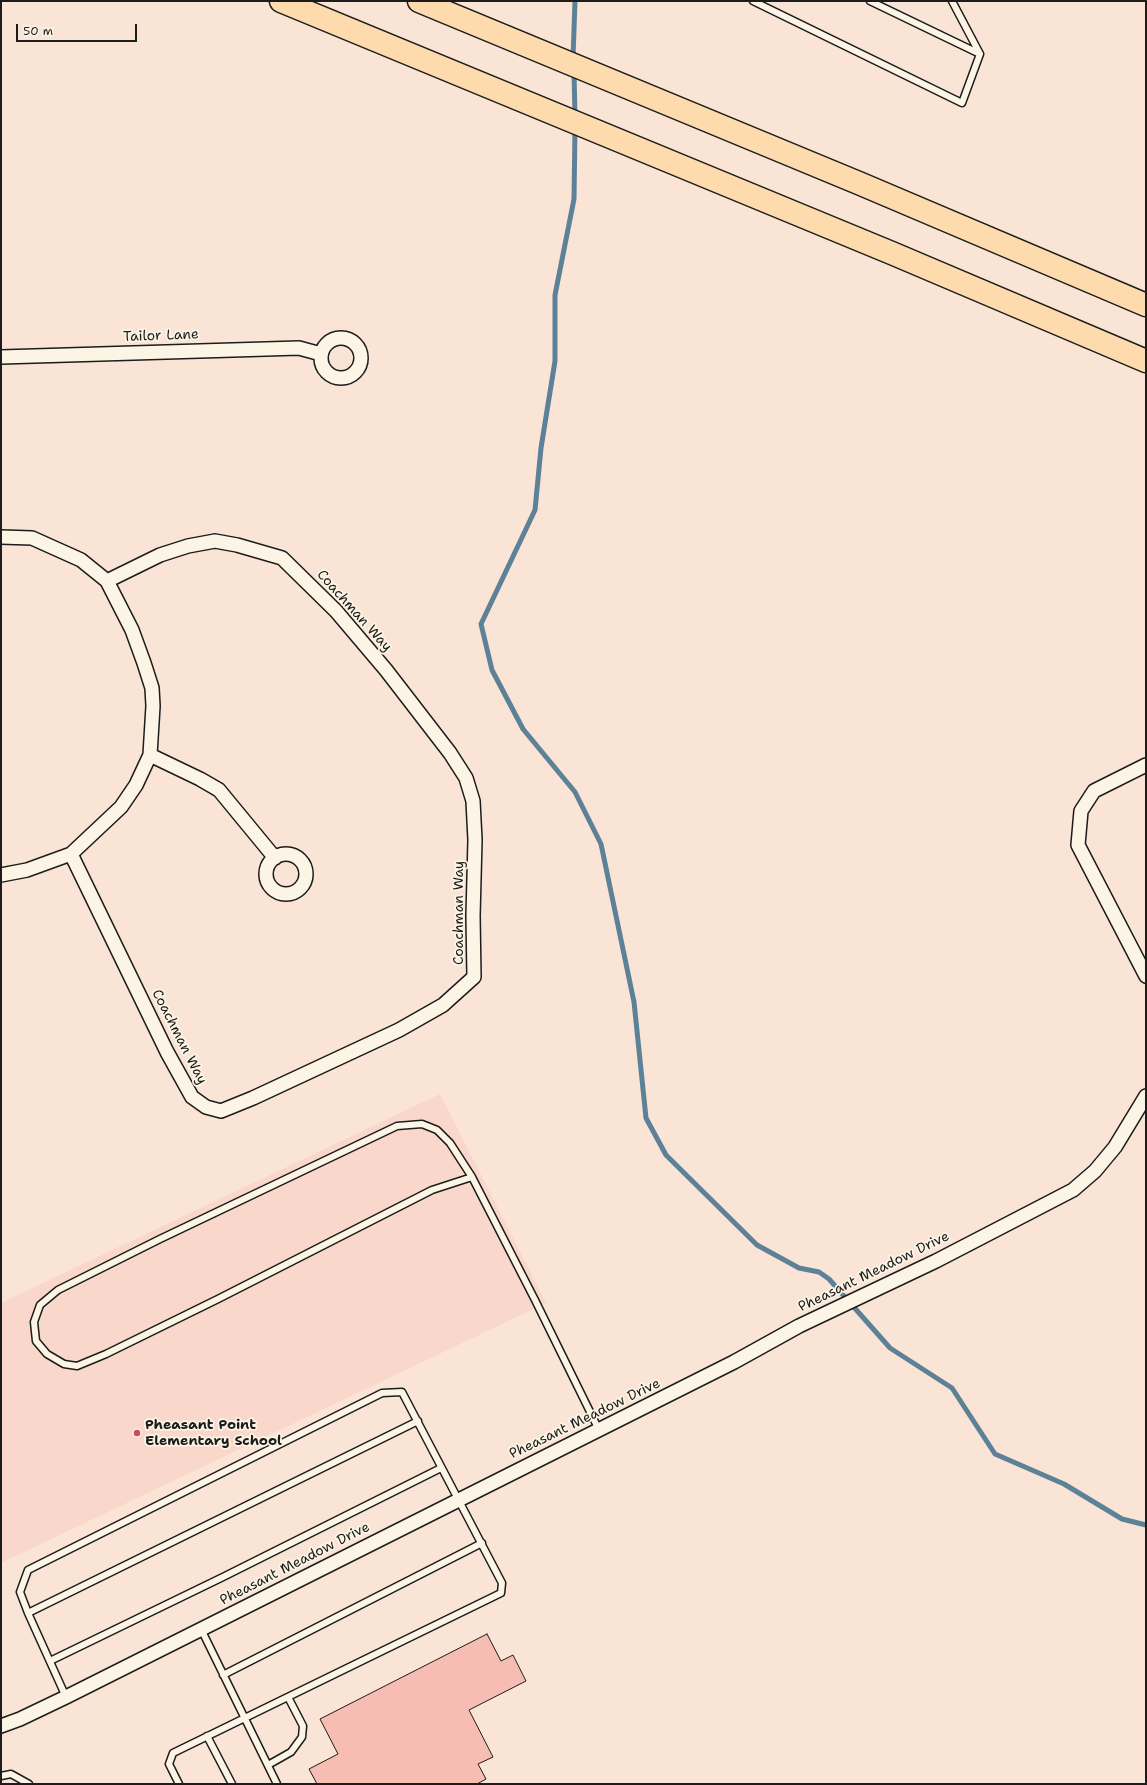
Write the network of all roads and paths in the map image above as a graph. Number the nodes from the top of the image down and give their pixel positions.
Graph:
1 (281, 1) edge
2 (419, 1) edge
3 (753, 1) edge
4 (870, 1) edge
5 (952, 1) edge
6 (980, 54) junction
7 (1146, 305) edge
8 (321, 354) dead end
9 (1, 357) edge
10 (1146, 360) edge
11 (1, 537) edge
12 (107, 581) junction
13 (150, 755) junction
14 (1146, 765) edge
15 (71, 854) junction
16 (275, 858) dead end
17 (1, 874) edge
18 (1146, 976) edge
19 (1146, 1096) edge
20 (472, 1178) junction
21 (418, 1421) junction
22 (599, 1430) junction
23 (441, 1468) junction
24 (459, 1500) junction
25 (482, 1543) junction
26 (28, 1613) junction
27 (201, 1629) junction
28 (50, 1661) junction
29 (223, 1675) junction
30 (66, 1696) junction
31 (288, 1697) junction
32 (245, 1718) junction
33 (1, 1726) edge
34 (207, 1736) junction
35 (268, 1765) junction
36 (1, 1776) edge
37 (29, 1784) edge
38 (179, 1784) edge
39 (232, 1784) edge
40 (277, 1784) edge

1 - 10 highway
2 - 7 highway
3 - 6 lane
4 - 6 lane
5 - 6 lane
8 - 9 street, Tailor Lane
11 - 12 street
12 - 13 street
12 - 15 street, Coachman Way
13 - 15 street
13 - 16 street
14 - 18 street
15 - 17 street
19 - 22 street, Pheasant Meadow Drive
20 - 20 lane
20 - 22 lane
21 - 23 lane
21 - 26 lane
21 - 26 lane
22 - 24 street, Pheasant Meadow Drive
23 - 24 lane
23 - 28 lane
24 - 25 lane
24 - 27 street, Pheasant Meadow Drive
25 - 29 lane
25 - 31 lane
26 - 28 lane
27 - 29 lane
27 - 30 street, Pheasant Meadow Drive
28 - 30 lane
29 - 32 lane
30 - 33 street, Pheasant Meadow Drive
31 - 32 lane
31 - 35 lane
32 - 34 lane
32 - 35 lane
34 - 38 lane
34 - 39 lane
35 - 40 lane
36 - 37 lane

